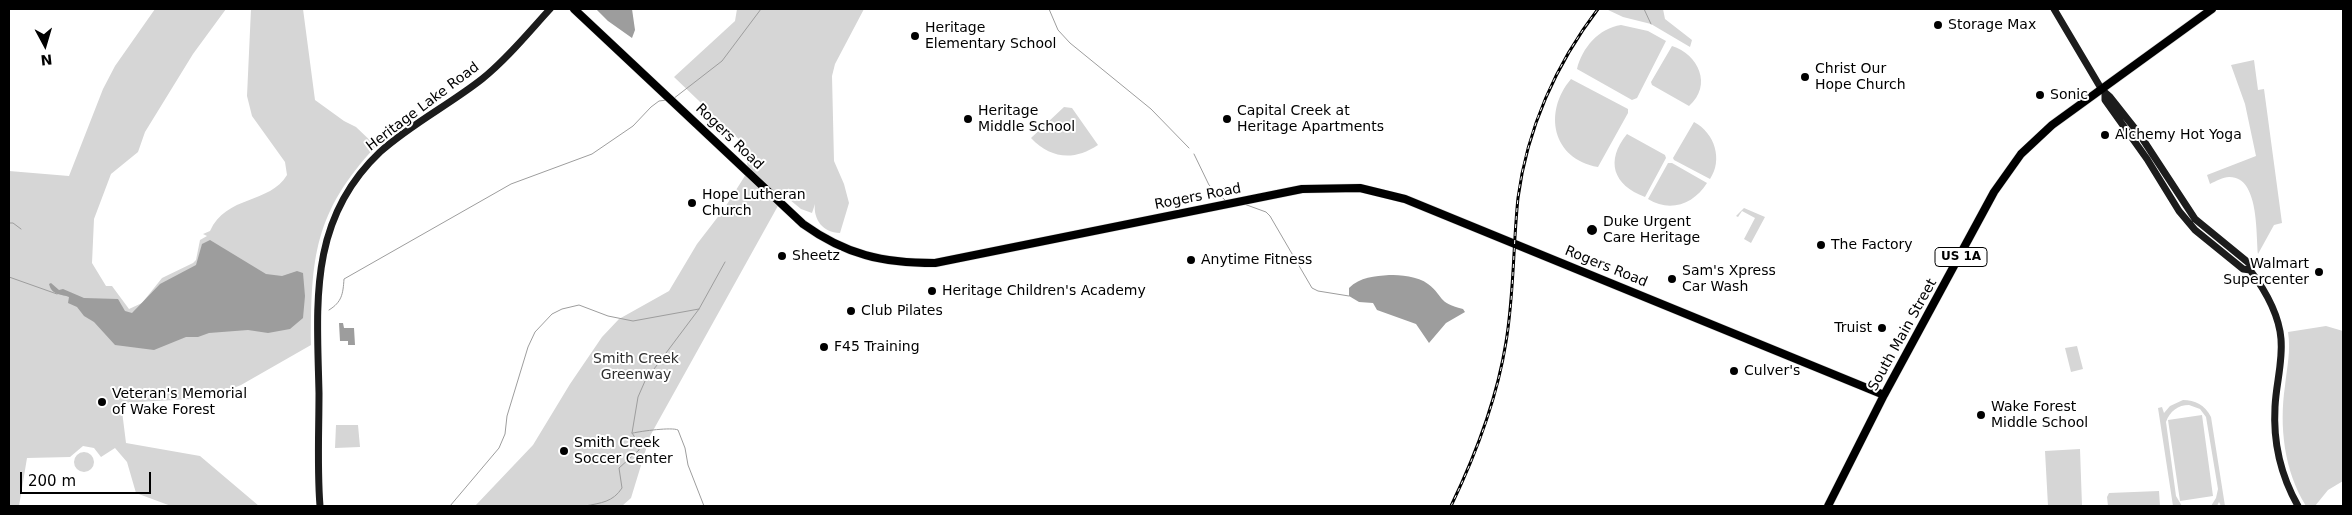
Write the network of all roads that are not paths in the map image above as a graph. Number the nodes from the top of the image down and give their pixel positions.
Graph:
1 (550, 9) edge
2 (574, 9) edge
3 (2054, 9) edge
4 (2212, 9) edge
5 (2104, 92) junction
6 (1884, 395) junction
7 (320, 506) edge
8 (1828, 506) edge
9 (2298, 506) edge

1 - 7 main road, Heritage Lake Road
2 - 6 main road, Rogers Road
3 - 5 main road
4 - 5 main road, South Main Street / US 1A
5 - 6 main road, South Main Street / US 1A
5 - 9 main road
6 - 8 main road, South Main Street / US 1A

